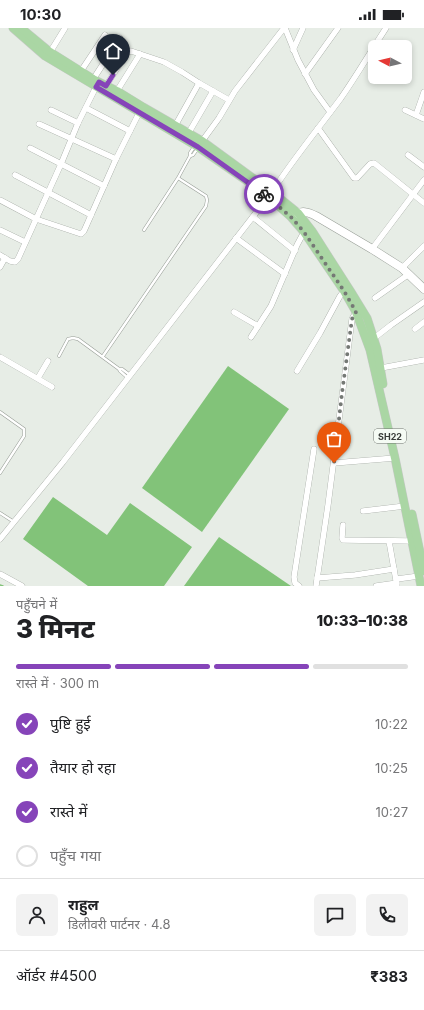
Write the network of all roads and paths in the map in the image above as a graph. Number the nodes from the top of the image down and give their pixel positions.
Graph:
1 (13, 28) edge
2 (21, 28) edge
3 (65, 28) edge
4 (284, 28) edge
5 (303, 28) edge
6 (338, 28) edge
7 (386, 28) edge
8 (105, 35) dead end
9 (120, 38) dead end
10 (294, 50) junction
11 (140, 54) junction
12 (48, 55) junction
13 (81, 71) junction
14 (306, 74) junction
15 (97, 83) junction
16 (199, 83) junction
17 (117, 91) junction
18 (213, 91) junction
19 (424, 92) edge
20 (229, 100) junction
21 (86, 108) junction
22 (51, 110) dead end
23 (141, 110) junction
24 (405, 110) dead end
25 (330, 112) junction
26 (416, 115) junction
27 (424, 119) edge
28 (78, 123) junction
29 (39, 124) dead end
30 (175, 126) junction
31 (318, 128) junction
32 (130, 131) junction
33 (188, 134) junction
34 (72, 138) junction
35 (198, 145) junction
36 (30, 148) dead end
37 (408, 155) dead end
38 (116, 159) junction
39 (61, 164) junction
40 (424, 167) edge
41 (15, 175) dead end
42 (178, 178) junction
43 (424, 180) edge
44 (104, 186) junction
45 (48, 192) junction
46 (270, 194) junction
47 (413, 195) junction
48 (0, 200) edge
49 (424, 203) edge
50 (90, 215) junction
51 (294, 215) junction
52 (252, 217) junction
53 (36, 218) junction
54 (0, 230) edge
55 (144, 230) dead end
56 (304, 232) junction
57 (236, 238) junction
58 (25, 242) junction
59 (424, 246) edge
60 (372, 249) junction
61 (295, 251) junction
62 (3, 257) edge
63 (0, 267) edge
64 (402, 268) junction
65 (285, 274) junction
66 (409, 274) junction
67 (424, 288) edge
68 (346, 289) junction
69 (375, 298) dead end
70 (424, 302) edge
71 (234, 312) dead end
72 (356, 312) junction
73 (424, 322) edge
74 (258, 326) junction
75 (415, 329) dead end
76 (251, 337) dead end
77 (373, 339) junction
78 (59, 356) dead end
79 (103, 356) junction
80 (0, 358) edge
81 (424, 360) edge
82 (48, 361) dead end
83 (381, 368) junction
84 (297, 371) dead end
85 (129, 376) junction
86 (38, 378) junction
87 (52, 387) dead end
88 (0, 412) edge
89 (391, 431) junction
90 (314, 449) dead end
91 (395, 458) junction
92 (334, 463) junction
93 (0, 473) edge
94 (405, 506) junction
95 (364, 511) dead end
96 (0, 513) edge
97 (14, 522) junction
98 (343, 525) dead end
99 (0, 539) edge
100 (389, 541) junction
101 (411, 541) junction
102 (394, 569) junction
103 (423, 571) edge
104 (0, 574) edge
105 (317, 578) junction
106 (397, 583) edge
107 (22, 586) edge
108 (300, 586) edge
109 (316, 586) edge
110 (379, 586) edge
111 (421, 586) edge

1 - 12 main road, SH22
2 - 12 main road, SH22
3 - 12 street
4 - 10 street
4 - 20 street
5 - 10 street
6 - 14 street
7 - 25 street
8 - 13 street
9 - 15 street
10 - 14 street
11 - 15 street
11 - 16 street
11 - 17 street
12 - 13 main road, SH22
12 - 15 main road, SH22
13 - 15 main road, SH22
14 - 25 street
15 - 17 main road, SH22
15 - 21 street
15 - 23 main road, SH22
16 - 18 street
16 - 30 street
17 - 23 main road, SH22
18 - 20 street
18 - 33 street
19 - 26 street
20 - 35 street
21 - 28 street
21 - 32 street
22 - 28 street
23 - 30 main road, SH22
23 - 32 street
23 - 35 main road, SH22
24 - 26 street
25 - 31 street
26 - 27 street
28 - 34 street
29 - 34 street
30 - 33 main road, SH22
31 - 46 street
31 - 47 street
32 - 38 street
33 - 35 main road, SH22
34 - 38 street
34 - 39 street
35 - 42 lane
35 - 46 main road, SH22
36 - 39 street
37 - 40 street
38 - 44 street
39 - 44 street
39 - 45 street
41 - 45 street
42 - 55 lane
42 - 79 lane
43 - 47 street
44 - 50 street
45 - 50 street
45 - 53 street
46 - 51 main road, SH22
46 - 52 street
47 - 49 street
47 - 60 street
48 - 53 street
50 - 53 street
51 - 56 main road, SH22
51 - 60 main road
51 - 68 main road, SH22
52 - 57 street
52 - 61 street
53 - 58 street
54 - 58 street
56 - 61 street
56 - 68 main road, SH22
57 - 65 street
57 - 85 street
58 - 62 street
59 - 64 street
60 - 64 main road
61 - 65 street
62 - 63 street
64 - 66 main road
65 - 74 street
66 - 67 main road
66 - 69 street
68 - 72 main road, SH22
68 - 77 main road, SH22
68 - 84 street
70 - 77 street
71 - 74 street
72 - 89 main road, SH22
72 - 92 street
73 - 75 street
74 - 76 street
77 - 83 main road, SH22
78 - 79 lane
79 - 85 lane
80 - 86 street
81 - 83 street
82 - 86 street
83 - 89 main road, SH22
85 - 97 street
86 - 87 street
88 - 93 lane
89 - 91 main road, SH22
89 - 103 main road, SH22
90 - 108 street
91 - 92 street
91 - 94 main road, SH22
92 - 105 street
94 - 95 street
94 - 101 main road, SH22
96 - 97 lane
97 - 99 street
98 - 100 street
100 - 101 street
100 - 102 street
101 - 103 main road, SH22
102 - 105 street
102 - 106 street
103 - 106 street
103 - 111 main road, SH22
104 - 107 street
105 - 109 street
106 - 110 street

